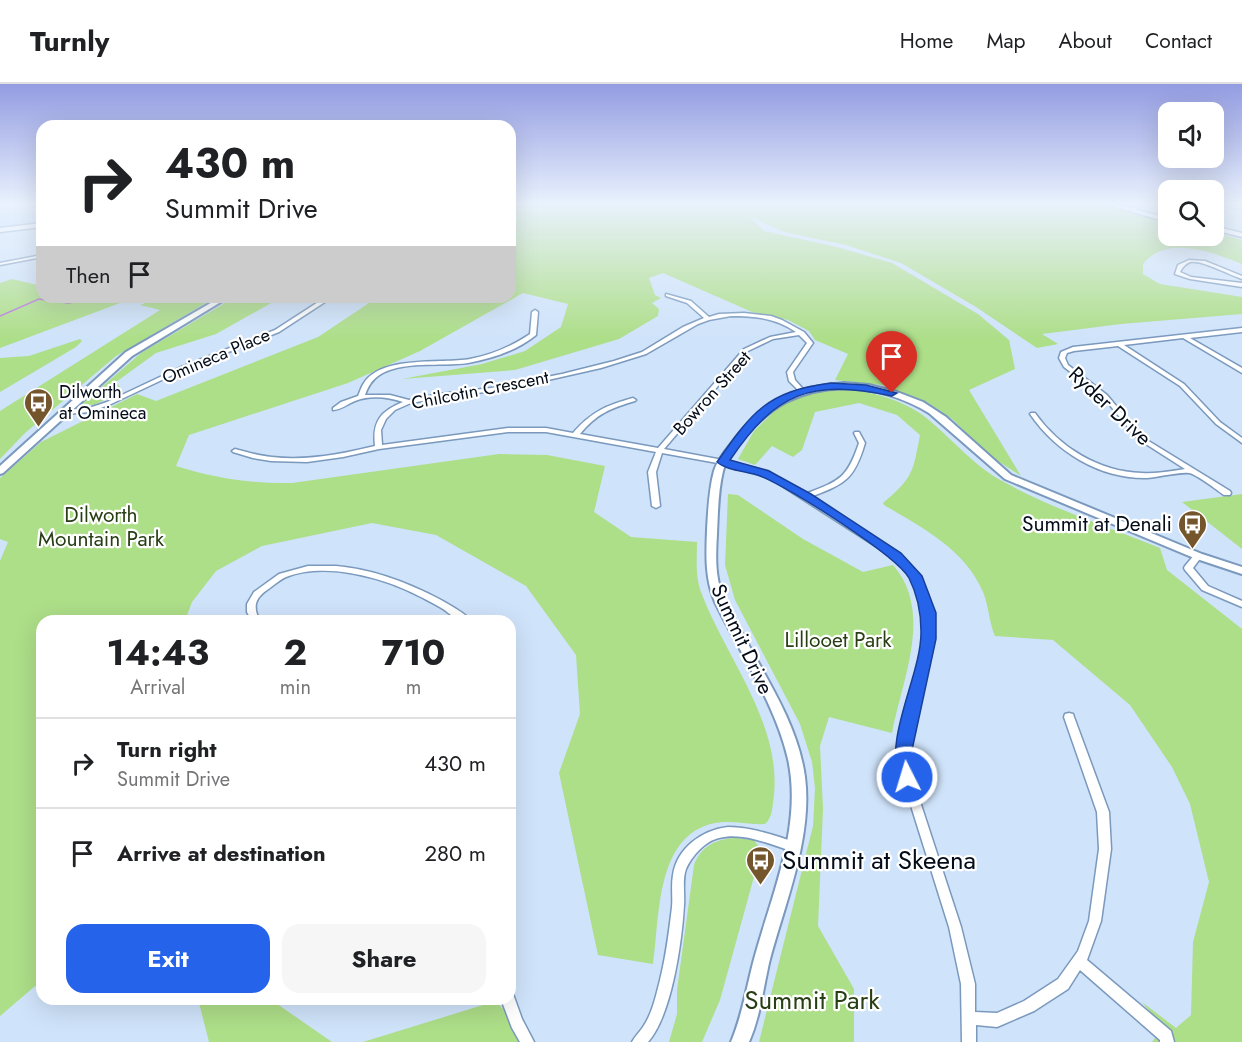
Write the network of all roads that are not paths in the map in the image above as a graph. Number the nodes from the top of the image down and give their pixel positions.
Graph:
1 (36, 257) edge
2 (0, 264) edge
3 (1242, 278) edge
4 (1242, 285) edge
5 (668, 295) dead end
6 (216, 303) edge
7 (320, 303) edge
8 (535, 312) dead end
9 (707, 318) junction
10 (1242, 330) edge
11 (802, 333) junction
12 (1185, 337) junction
13 (1119, 343) junction
14 (1242, 371) edge
15 (801, 390) junction
16 (361, 397) junction
17 (633, 400) dead end
18 (409, 402) junction
19 (335, 409) dead end
20 (66, 412) junction
21 (1033, 414) dead end
22 (857, 433) dead end
23 (576, 434) junction
24 (1242, 441) edge
25 (379, 447) junction
26 (660, 450) junction
27 (235, 451) dead end
28 (723, 462) junction
29 (0, 471) edge
30 (1190, 471) junction
31 (1227, 493) dead end
32 (807, 496) junction
33 (656, 506) dead end
34 (1198, 556) junction
35 (1242, 571) edge
36 (1242, 604) edge
37 (252, 615) edge
38 (456, 615) edge
39 (1069, 717) dead end
40 (791, 846) junction
41 (1079, 961) junction
42 (510, 1005) edge
43 (969, 1018) junction
44 (527, 1042) edge
45 (639, 1042) edge
46 (740, 1042) edge
47 (969, 1042) edge
48 (1167, 1042) edge

1 - 2 street
3 - 4 street
5 - 9 street
6 - 20 street
7 - 20 street, Omineca Place
8 - 16 street
9 - 11 street, Chilcotin Crescent
9 - 18 street, Chilcotin Crescent
10 - 12 street
11 - 15 street
11 - 26 street, Bowron Street
12 - 13 street
12 - 14 street
13 - 24 street
13 - 30 street, Ryder Drive
15 - 28 street, Summit Drive
15 - 34 street, Summit Drive
16 - 18 street
16 - 19 street
17 - 23 street
18 - 25 street, Chilcotin Crescent
20 - 29 street
21 - 30 street
22 - 32 street
23 - 25 street, Chilcotin Crescent
23 - 26 street, Chilcotin Crescent
25 - 27 street
26 - 28 street, Chilcotin Crescent
26 - 33 street
28 - 32 street, Chilcotin Crescent
28 - 40 street, Summit Drive
30 - 31 street, Ryder Drive
32 - 43 street, Chilcotin Crescent
34 - 35 street, Summit Drive
34 - 36 street
37 - 38 street
39 - 41 street
40 - 45 street
40 - 46 street, Summit Drive
41 - 43 street
41 - 48 street
42 - 44 street
43 - 47 street, Chilcotin Crescent

